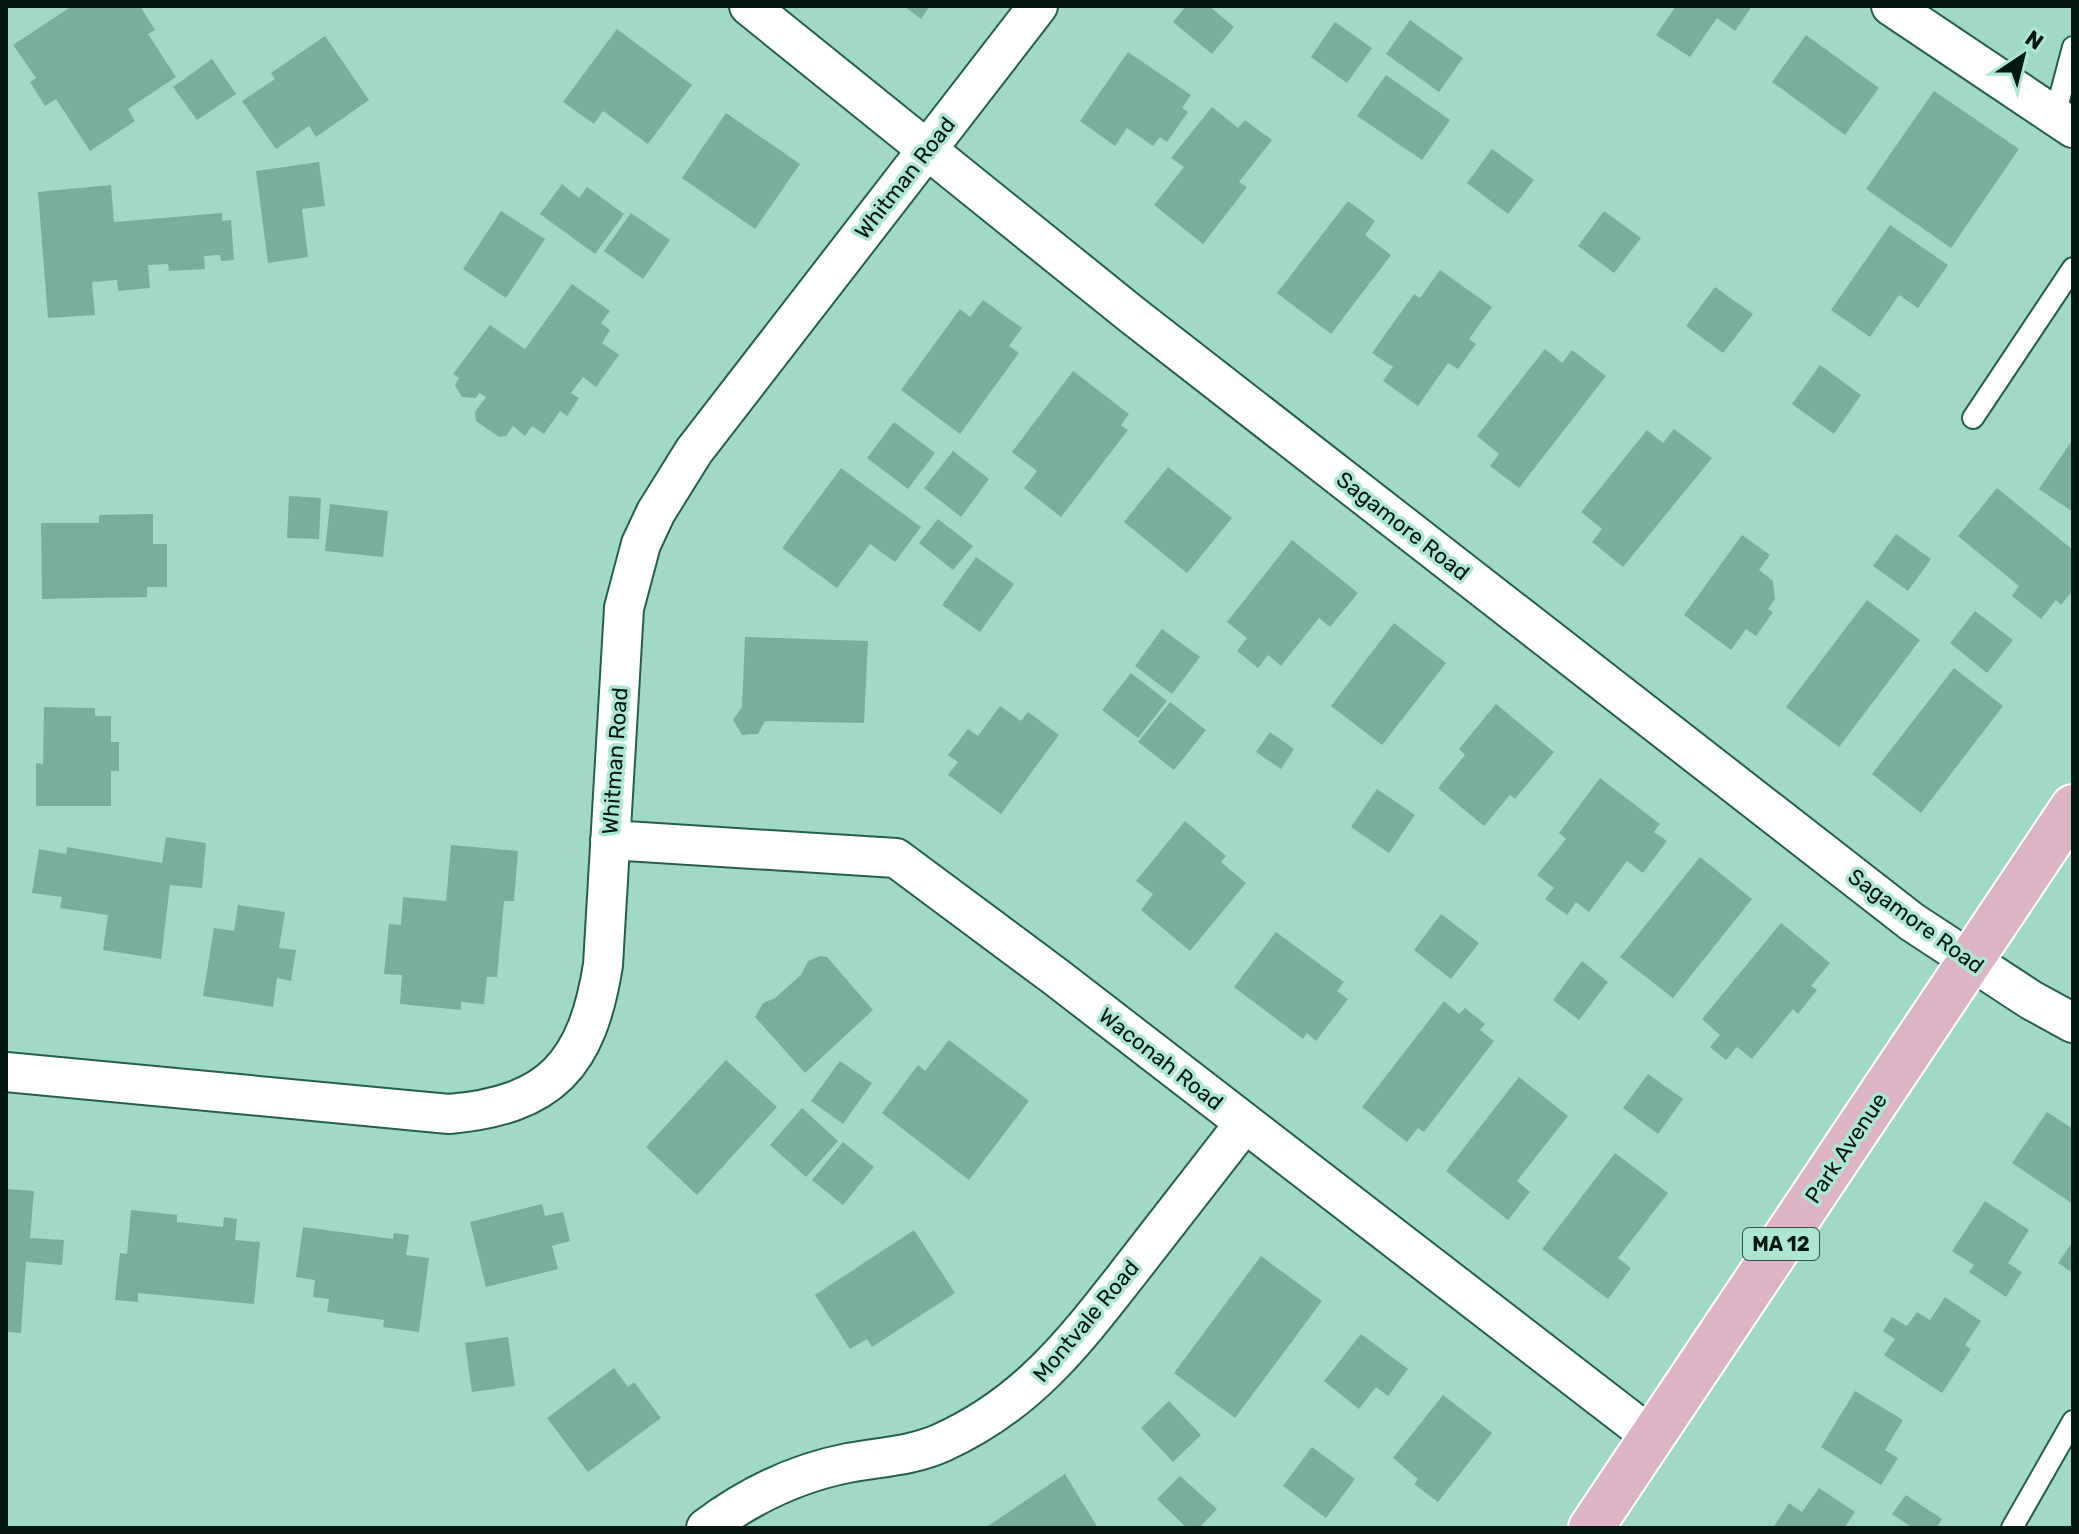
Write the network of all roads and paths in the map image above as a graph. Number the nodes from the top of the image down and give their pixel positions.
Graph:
1 (749, 6) edge
2 (1038, 6) edge
3 (1891, 6) edge
4 (2073, 47) edge
5 (2064, 121) edge
6 (929, 148) junction
7 (2073, 268) edge
8 (1973, 418) dead end
9 (2073, 807) edge
10 (610, 840) junction
11 (1971, 961) junction
12 (2073, 1023) edge
13 (6, 1072) edge
14 (1244, 1124) junction
15 (2073, 1421) edge
16 (1652, 1437) junction
17 (706, 1528) edge
18 (1591, 1528) edge
19 (2012, 1528) edge

1 - 6 street, Sagamore Road
2 - 6 street, Whitman Road
3 - 5 street
4 - 5 lane
6 - 10 street, Whitman Road
6 - 11 street, Sagamore Road
7 - 8 lane
9 - 11 main road, Park Avenue / MA 12
10 - 13 street, Whitman Road
10 - 14 street, Waconah Road
11 - 12 street, Sagamore Road
11 - 16 main road, Park Avenue / MA 12
14 - 16 street, Waconah Road
14 - 17 street, Montvale Road
15 - 19 lane
16 - 18 main road, Park Avenue / MA 12

